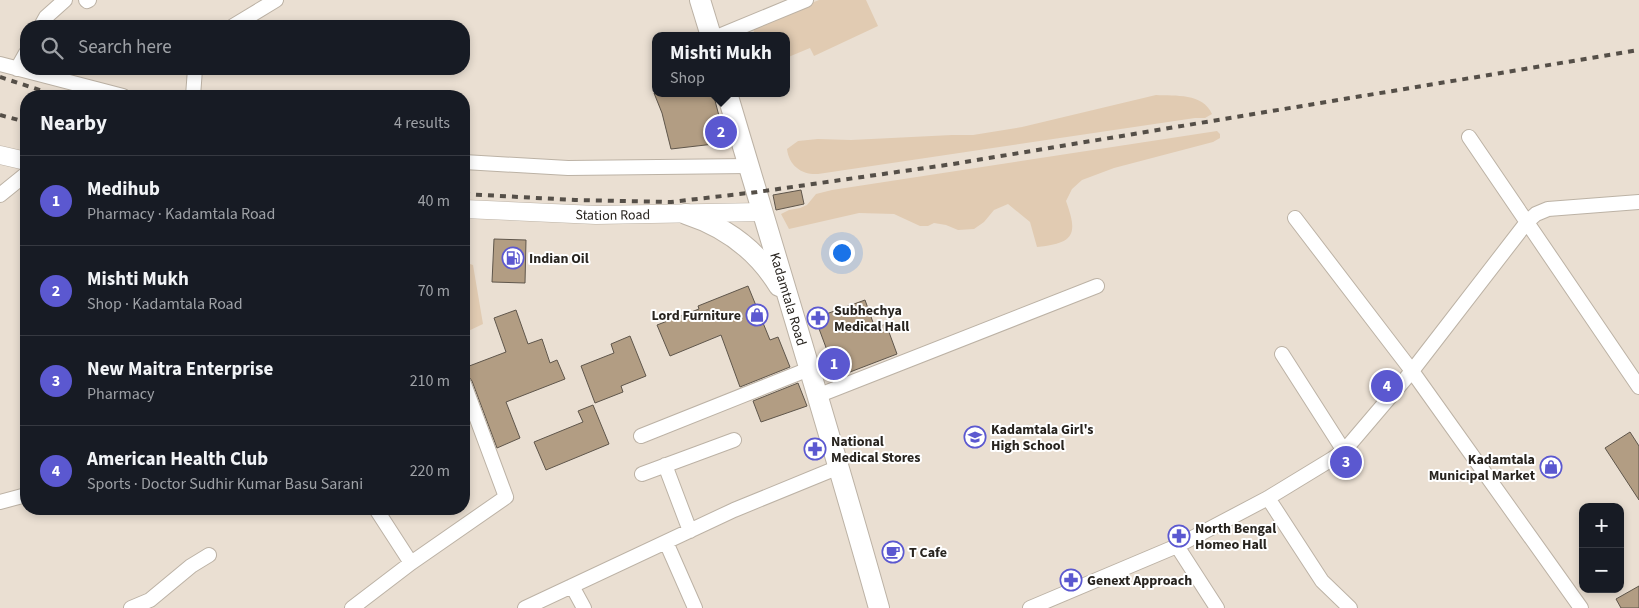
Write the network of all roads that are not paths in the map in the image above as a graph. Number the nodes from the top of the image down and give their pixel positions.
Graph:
1 (65, 0) edge
2 (276, 0) edge
3 (700, 0) edge
4 (806, 0) edge
5 (44, 20) edge
6 (243, 20) edge
7 (710, 32) edge
8 (729, 32) edge
9 (0, 64) edge
10 (20, 65) edge
11 (18, 69) joint
12 (41, 75) edge
13 (195, 75) edge
14 (100, 90) edge
15 (194, 90) edge
16 (729, 97) edge
17 (1469, 137) dead end
18 (0, 154) edge
19 (20, 159) edge
20 (470, 162) edge
21 (749, 166) junction
22 (20, 179) edge
23 (0, 195) edge
24 (1639, 202) edge
25 (470, 209) edge
26 (762, 212) junction
27 (686, 214) junction
28 (1295, 218) dead end
29 (1527, 222) junction
30 (1097, 286) dead end
31 (796, 327) junction
32 (1282, 354) dead end
33 (809, 369) junction
34 (1412, 371) junction
35 (1639, 387) edge
36 (817, 396) junction
37 (470, 400) edge
38 (641, 436) dead end
39 (734, 440) dead end
40 (1344, 451) junction
41 (665, 465) junction
42 (839, 467) junction
43 (642, 474) dead end
44 (20, 497) edge
45 (1268, 498) junction
46 (0, 502) edge
47 (380, 515) edge
48 (690, 531) junction
49 (666, 542) junction
50 (1177, 546) junction
51 (209, 556) dead end
52 (411, 563) junction
53 (572, 586) junction
54 (131, 608) edge
55 (352, 608) edge
56 (525, 608) edge
57 (584, 608) edge
58 (695, 608) edge
59 (879, 608) edge
60 (1030, 608) edge
61 (1217, 608) edge
62 (1350, 608) edge
63 (1581, 608) edge

1 - 5 street
2 - 6 street
3 - 7 main road
4 - 8 street
9 - 11 street
10 - 11 street
12 - 14 street
13 - 15 street
16 - 21 main road, Kadamtala Road
17 - 29 street
18 - 19 street
20 - 21 street
21 - 26 main road, Kadamtala Road
22 - 23 street
24 - 29 street
25 - 27 street, Station Road
26 - 27 street, Station Road
26 - 31 main road, Kadamtala Road
27 - 31 main road
28 - 34 street
29 - 34 street
29 - 35 street
30 - 36 street
31 - 33 main road, Kadamtala Road
32 - 40 street
33 - 36 main road, Kadamtala Road
33 - 38 street
34 - 40 street
34 - 63 street
36 - 42 main road, Kadamtala Road
37 - 52 street
39 - 41 street
40 - 45 street
41 - 43 street
41 - 48 street
42 - 48 street
42 - 59 main road, Kadamtala Road
44 - 46 street
45 - 50 street
45 - 62 street
47 - 52 street
48 - 49 street
49 - 53 street
49 - 58 street
50 - 60 street
50 - 61 street
51 - 54 street
52 - 55 street
53 - 56 street
53 - 57 street

